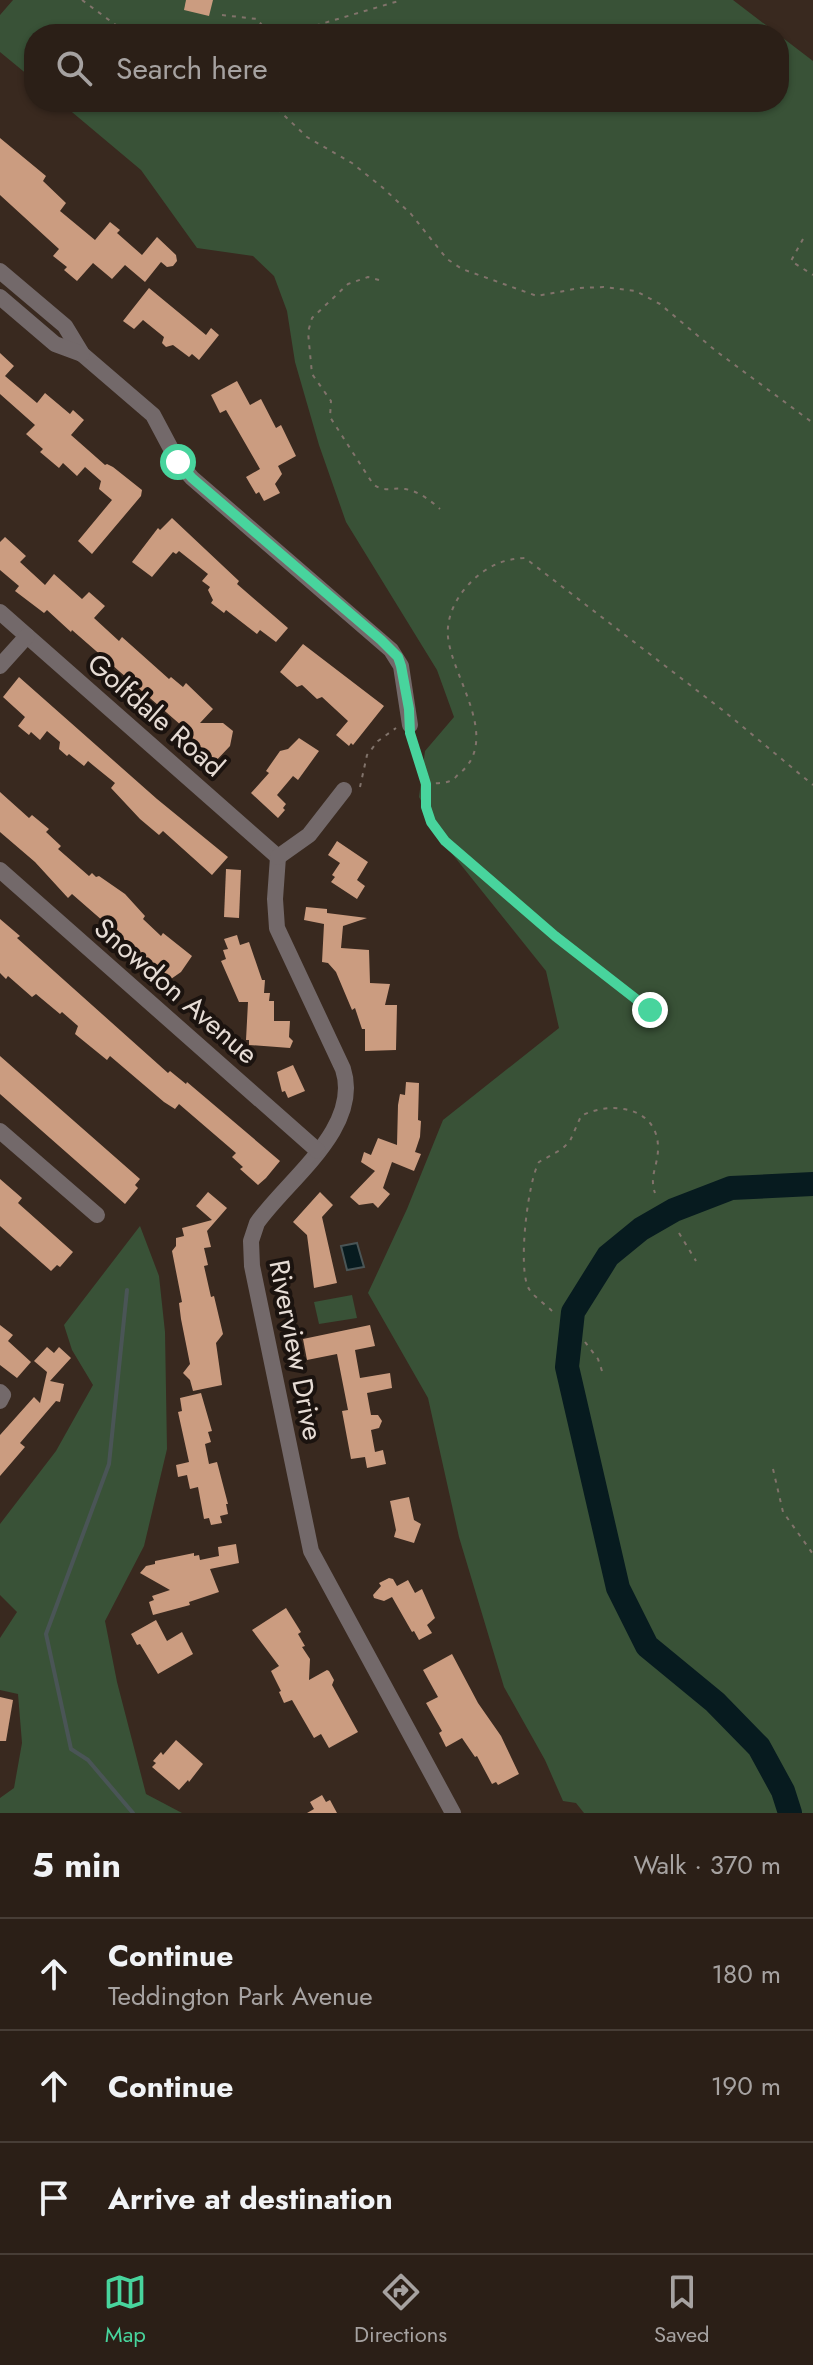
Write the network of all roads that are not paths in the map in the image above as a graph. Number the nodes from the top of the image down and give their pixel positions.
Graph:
1 (0, 271) edge
2 (0, 297) edge
3 (82, 354) junction
4 (0, 612) edge
5 (27, 636) junction
6 (0, 666) edge
7 (410, 725) road end
8 (344, 790) road end
9 (278, 857) junction
10 (0, 870) edge
11 (0, 1131) edge
12 (318, 1151) junction
13 (97, 1215) dead end
14 (453, 1813) edge

1 - 3 street
2 - 3 street
3 - 7 street
4 - 5 street, Golfdale Road
5 - 6 street
5 - 9 street, Golfdale Road
8 - 9 street
9 - 12 street, Riverview Drive
10 - 12 street, Snowdon Avenue
11 - 13 street
12 - 14 street, Riverview Drive

